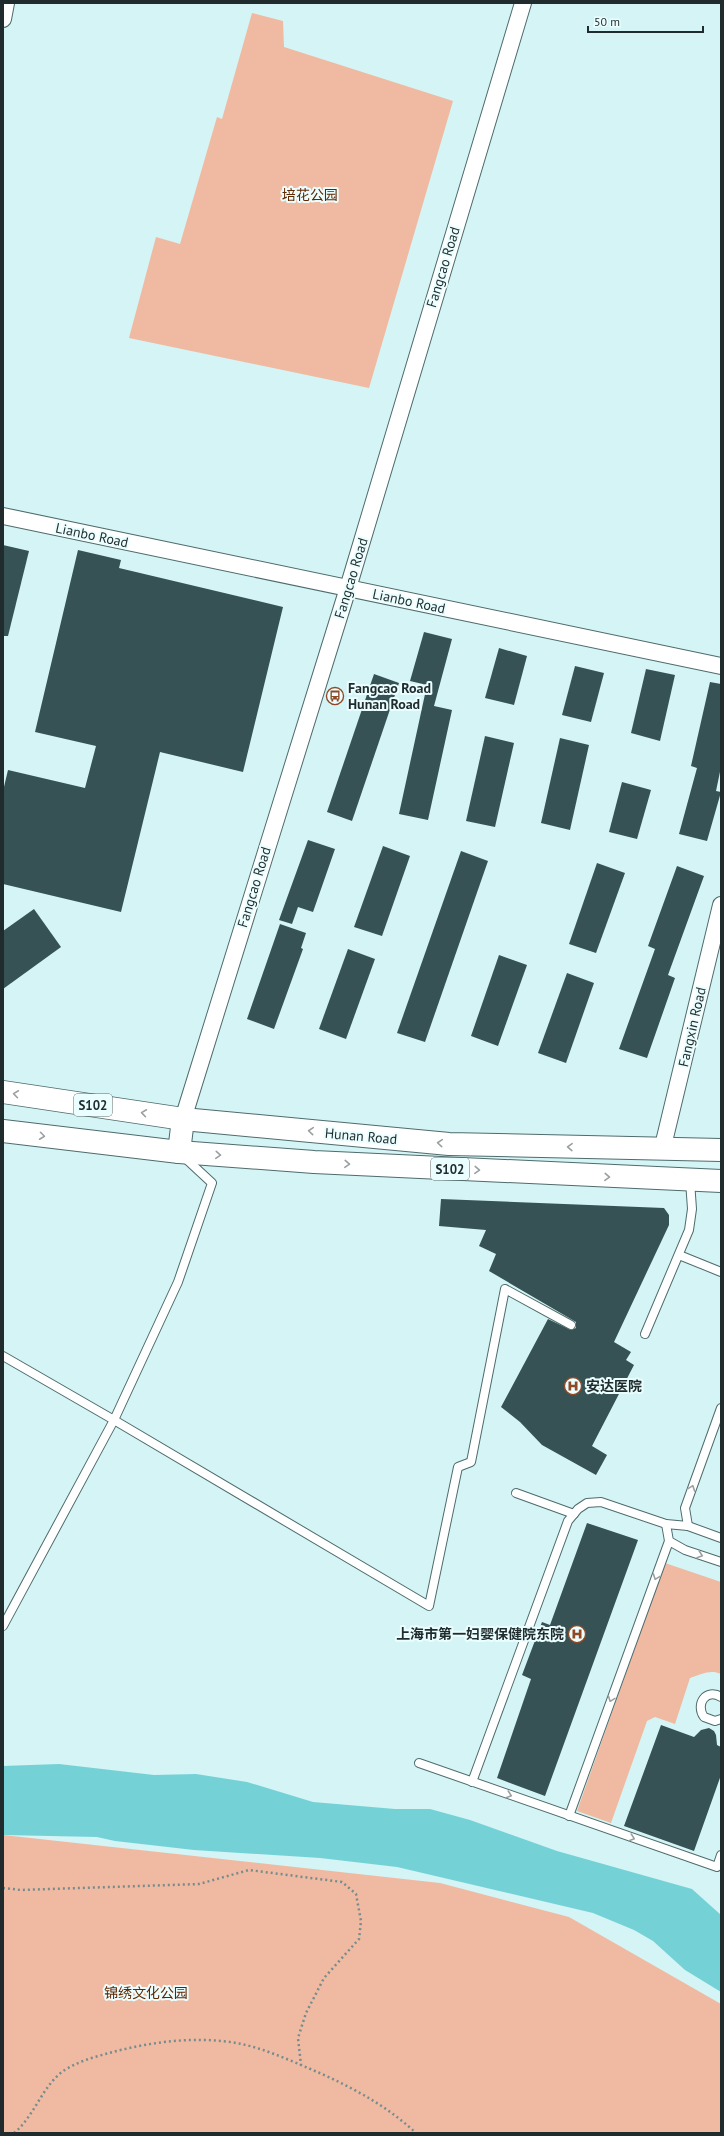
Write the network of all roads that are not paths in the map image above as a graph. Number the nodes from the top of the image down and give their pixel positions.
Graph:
1 (6, 3) edge
2 (523, 3) edge
3 (3, 18) edge
4 (3, 516) edge
5 (348, 588) junction
6 (721, 666) edge
7 (721, 905) edge
8 (3, 1092) edge
9 (183, 1119) junction
10 (3, 1131) edge
11 (662, 1150) junction
12 (721, 1150) edge
13 (179, 1152) junction
14 (690, 1181) junction
15 (721, 1181) edge
16 (679, 1255) junction
17 (721, 1272) edge
18 (571, 1325) dead end
19 (645, 1334) dead end
20 (3, 1356) edge
21 (721, 1408) edge
22 (114, 1420) junction
23 (516, 1493) dead end
24 (574, 1514) junction
25 (666, 1524) junction
26 (688, 1526) junction
27 (721, 1538) edge
28 (669, 1540) junction
29 (721, 1562) edge
30 (3, 1626) edge
31 (721, 1696) edge
32 (721, 1719) edge
33 (419, 1763) dead end
34 (472, 1782) junction
35 (569, 1816) junction
36 (721, 1855) edge

1 - 3 street
2 - 5 street, Fangcao Road
4 - 5 street, Lianbo Road
5 - 6 street, Lianbo Road
5 - 9 street, Fangcao Road
7 - 11 street, Fangxin Road
9 -> 8 main road, Hunan Road / S102
11 -> 9 main road, Hunan Road / S102
9 - 13 main road, Fangcao Road
10 -> 13 main road, Hunan Road / S102
11 - 12 main road, Hunan Road / S102
13 -> 14 main road, Hunan Road / S102
13 - 22 lane
14 - 15 main road, Hunan Road / S102
14 - 16 lane
16 - 17 lane
16 - 19 lane
18 - 22 lane
20 - 22 lane
26 -> 21 lane
22 - 30 lane
23 - 24 lane
24 - 25 lane
24 - 34 lane
25 - 26 lane
25 - 28 lane
26 - 27 lane
28 -> 29 lane
28 -> 35 lane
31 - 32 lane
33 - 34 lane
34 -> 35 lane
35 -> 36 lane

